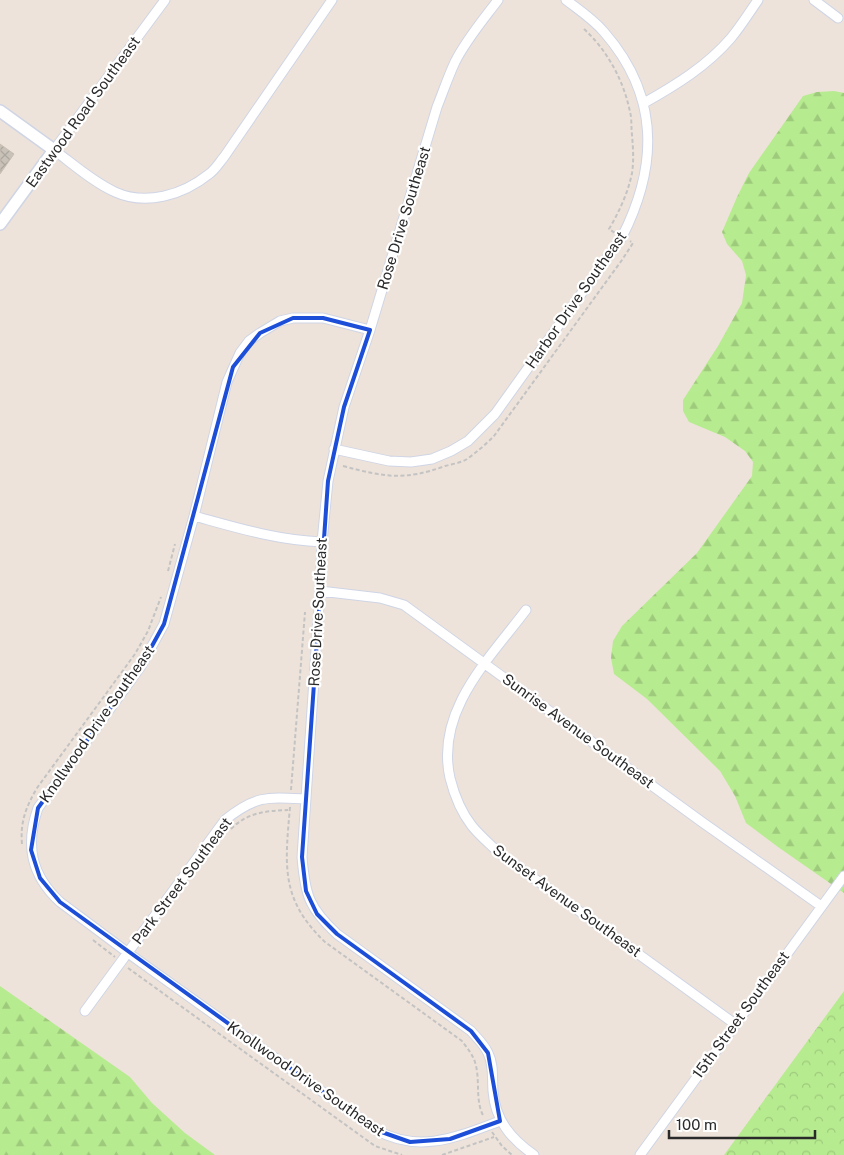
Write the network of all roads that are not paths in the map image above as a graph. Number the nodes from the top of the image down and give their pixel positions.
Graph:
1 (165, 0) edge
2 (332, 0) edge
3 (498, 0) edge
4 (566, 0) edge
5 (758, 0) edge
6 (814, 0) edge
7 (838, 18) dead end
8 (644, 103) junction
9 (0, 111) edge
10 (54, 150) junction
11 (0, 224) edge
12 (370, 330) junction
13 (334, 449) junction
14 (194, 516) junction
15 (322, 542) junction
16 (320, 591) junction
17 (526, 610) dead end
18 (486, 663) junction
19 (306, 799) junction
20 (844, 876) edge
21 (821, 906) junction
22 (131, 955) junction
23 (85, 1012) dead end
24 (735, 1024) junction
25 (500, 1121) junction
26 (534, 1155) edge
27 (640, 1155) edge

1 - 10 street, Eastwood Road Southeast
2 - 10 street
3 - 12 street, Rose Drive Southeast
4 - 8 street, Harbor Drive Southeast
5 - 8 street
6 - 7 street
8 - 13 street, Harbor Drive Southeast
9 - 10 street
10 - 11 street, Eastwood Road Southeast
12 - 13 street, Rose Drive Southeast
12 - 14 street, Knollwood Drive Southeast
13 - 15 street, Rose Drive Southeast
14 - 15 street
14 - 22 street, Knollwood Drive Southeast
15 - 16 street, Rose Drive Southeast
16 - 18 street, Sunrise Avenue Southeast
16 - 19 street, Rose Drive Southeast
17 - 18 street, Sunset Avenue Southeast
18 - 21 street, Sunrise Avenue Southeast
18 - 24 street, Sunset Avenue Southeast
19 - 22 street, Park Street Southeast
19 - 25 street, Rose Drive Southeast
20 - 21 street, 15th Street Southeast
21 - 24 street, 15th Street Southeast
22 - 23 street, Park Street Southeast
22 - 25 street, Knollwood Drive Southeast
24 - 27 street, 15th Street Southeast
25 - 26 street, Rose Drive Southeast

